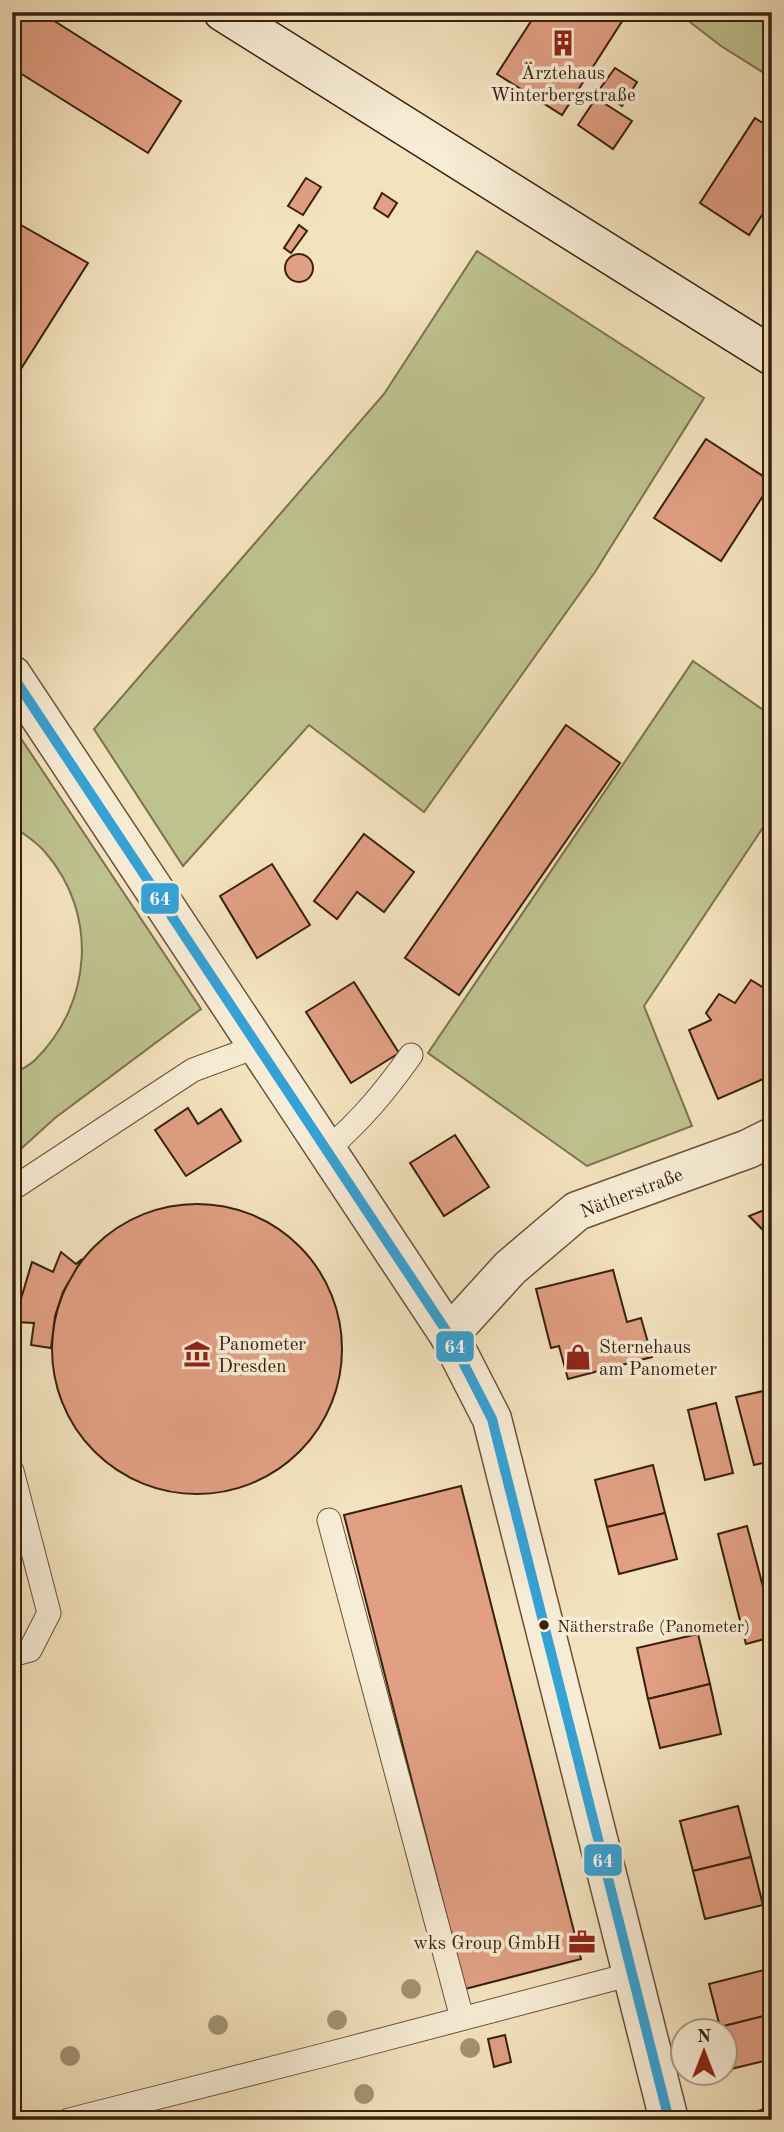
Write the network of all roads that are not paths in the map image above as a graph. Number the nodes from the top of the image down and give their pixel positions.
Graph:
1 (223, 12) edge
2 (772, 356) edge
3 (12, 675) edge
4 (258, 1046) junction
5 (411, 1055) dead end
6 (772, 1137) edge
7 (327, 1150) junction
8 (12, 1189) edge
9 (449, 1335) junction
10 (12, 1471) edge
11 (329, 1520) dead end
12 (12, 1655) edge
13 (632, 1974) junction
14 (462, 2018) junction
15 (69, 2120) edge
16 (669, 2120) edge

1 - 2 street
3 - 4 street
4 - 7 street
4 - 8 lane
5 - 7 lane
6 - 9 street, Nätherstraße
7 - 9 street
9 - 13 street
10 - 12 lane
11 - 14 lane
13 - 14 lane
13 - 16 street
14 - 15 lane

